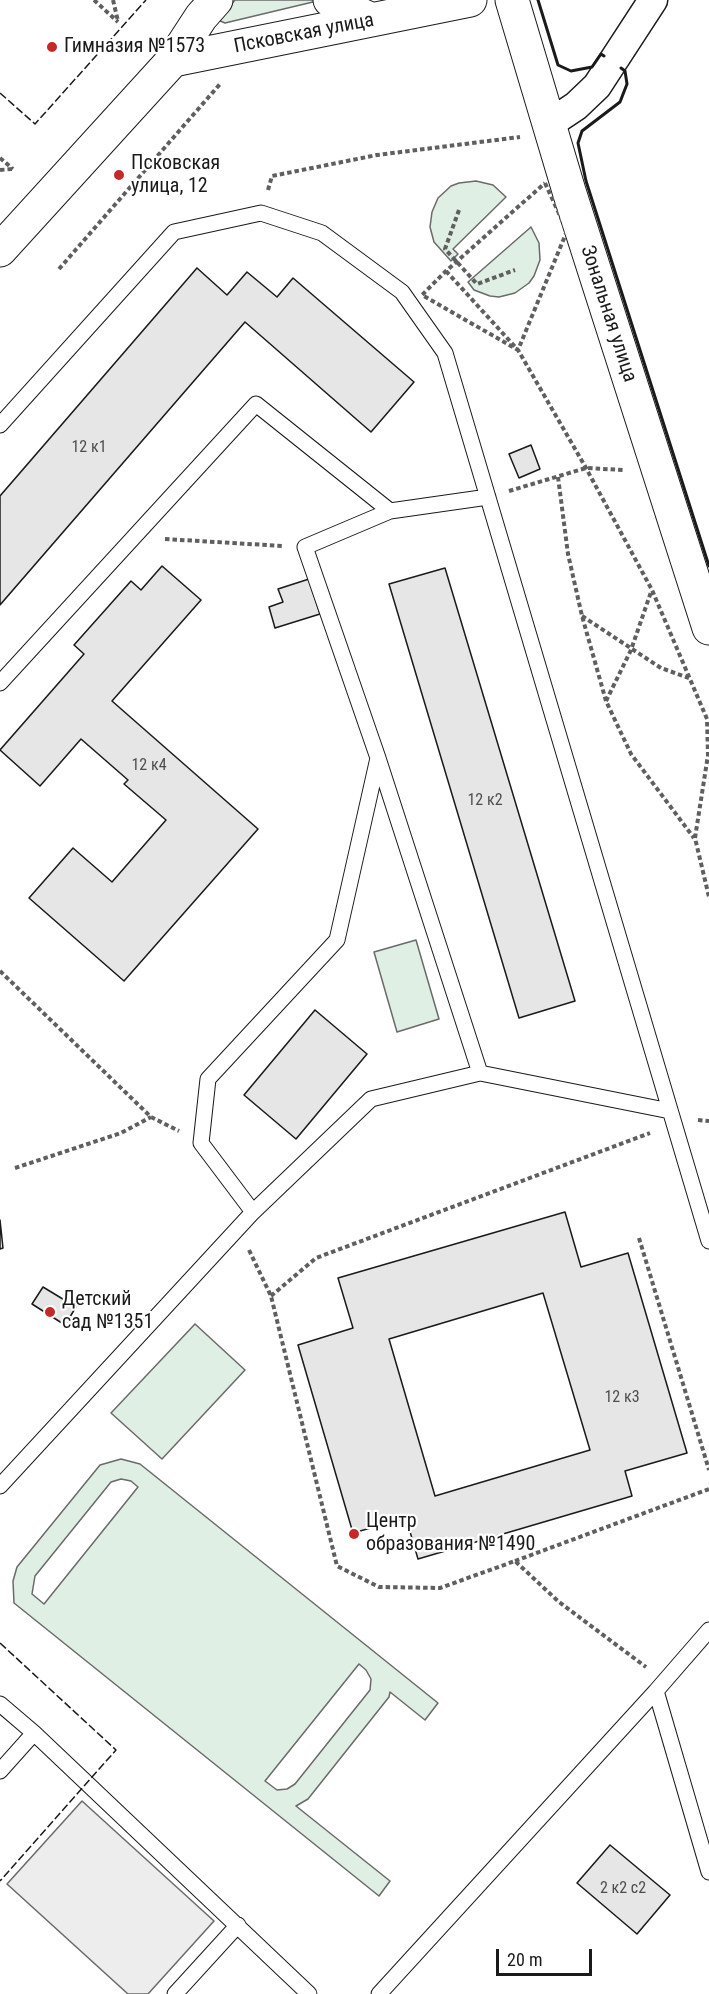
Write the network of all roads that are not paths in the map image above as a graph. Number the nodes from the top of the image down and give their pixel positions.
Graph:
1 (216, 0) edge
2 (330, 0) edge
3 (470, 0) edge
4 (512, 0) edge
5 (652, 0) edge
6 (372, 20) junction
7 (173, 60) junction
8 (538, 130) junction
9 (0, 250) edge
10 (0, 425) edge
11 (488, 497) junction
12 (390, 511) junction
13 (709, 628) edge
14 (0, 683) edge
15 (378, 758) junction
16 (480, 1073) junction
17 (672, 1117) junction
18 (253, 1212) junction
19 (709, 1241) edge
20 (0, 1486) edge
21 (709, 1630) edge
22 (660, 1686) junction
23 (0, 1704) edge
24 (34, 1733) junction
25 (0, 1772) edge
26 (709, 1872) edge
27 (238, 1925) junction
28 (175, 1994) edge
29 (309, 1994) edge
30 (379, 1994) edge

1 - 7 street
2 - 6 street
3 - 6 street, Псковская улица
4 - 8 street, Зональная улица
5 - 8 street
6 - 7 street, Псковская улица
7 - 9 street
8 - 13 street, Зональная улица
10 - 11 lane
11 - 12 lane
11 - 17 lane
12 - 14 lane
12 - 15 lane
15 - 16 lane
15 - 18 lane
16 - 17 lane
16 - 18 lane
17 - 19 lane
18 - 20 lane
21 - 22 lane
22 - 26 lane
22 - 30 lane
23 - 24 lane
24 - 25 lane
24 - 27 lane
27 - 28 lane
27 - 29 lane

